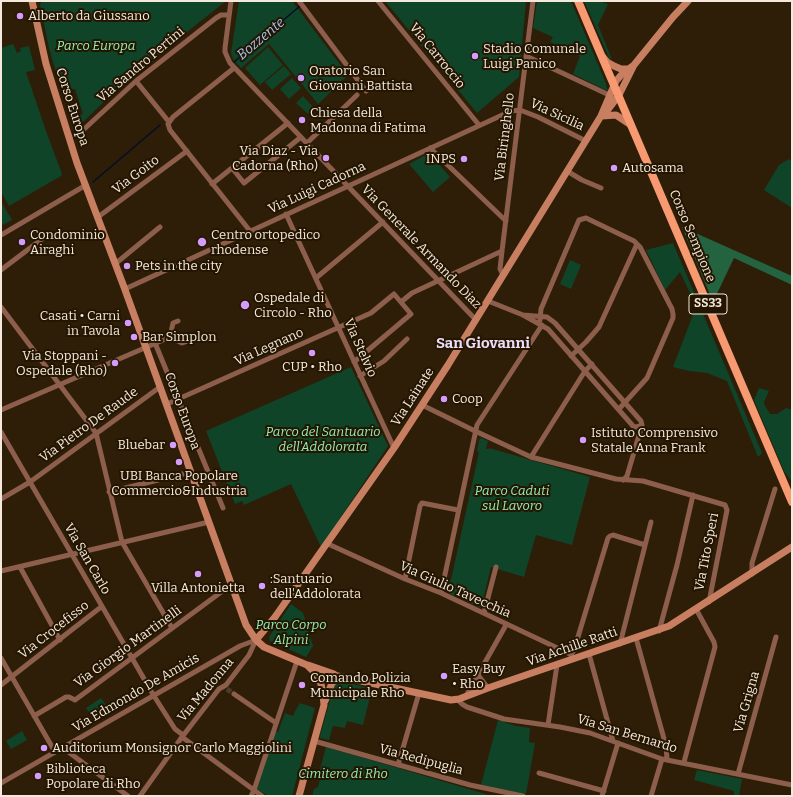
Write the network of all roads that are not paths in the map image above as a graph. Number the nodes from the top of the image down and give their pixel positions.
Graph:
1 (32, 1) edge
2 (231, 1) edge
3 (299, 1) edge
4 (378, 1) edge
5 (534, 1) edge
6 (578, 1) edge
7 (688, 1) edge
8 (229, 15) junction
9 (602, 55) junction
10 (526, 56) junction
11 (631, 67) junction
12 (234, 68) junction
13 (136, 81) junction
14 (615, 85) junction
15 (366, 91) dead end
16 (357, 95) dead end
17 (619, 95) junction
18 (610, 97) junction
19 (520, 110) junction
20 (601, 116) junction
21 (169, 122) junction
22 (288, 124) junction
23 (479, 125) junction
24 (631, 125) junction
25 (69, 137) junction
26 (301, 137) junction
27 (586, 141) junction
28 (307, 143) junction
29 (430, 148) junction
30 (186, 151) junction
31 (232, 168) junction
32 (566, 171) junction
33 (212, 184) junction
34 (86, 185) junction
35 (348, 186) junction
36 (601, 188) dead end
37 (286, 214) junction
38 (98, 217) junction
39 (506, 221) junction
40 (383, 222) junction
41 (160, 226) dead end
42 (250, 231) junction
43 (1, 235) edge
44 (46, 236) dead end
45 (637, 244) junction
46 (502, 251) junction
47 (115, 264) junction
48 (1, 270) edge
49 (503, 275) junction
50 (316, 278) junction
51 (439, 280) junction
52 (125, 290) junction
53 (488, 300) junction
54 (401, 302) junction
55 (1, 307) edge
56 (523, 315) junction
57 (540, 317) junction
58 (547, 317) junction
59 (178, 320) dead end
60 (476, 320) junction
61 (541, 325) junction
62 (339, 327) junction
63 (170, 337) junction
64 (407, 339) dead end
65 (188, 341) dead end
66 (155, 343) junction
67 (145, 347) junction
68 (579, 349) junction
69 (572, 356) junction
70 (354, 362) junction
71 (592, 364) junction
72 (585, 371) junction
73 (360, 376) junction
74 (60, 384) junction
75 (160, 387) junction
76 (179, 399) junction
77 (626, 403) junction
78 (167, 404) junction
79 (422, 405) junction
80 (1, 410) edge
81 (618, 410) junction
82 (642, 425) junction
83 (1, 432) edge
84 (475, 432) junction
85 (96, 433) junction
86 (394, 448) junction
87 (531, 457) junction
88 (191, 472) junction
89 (623, 480) junction
90 (30, 482) junction
91 (784, 483) junction
92 (775, 489) dead end
93 (109, 492) junction
94 (792, 493) edge
95 (693, 495) junction
96 (1, 499) edge
97 (792, 502) edge
98 (223, 508) dead end
99 (458, 510) junction
100 (209, 522) junction
101 (651, 522) dead end
102 (122, 542) junction
103 (326, 543) junction
104 (645, 545) junction
105 (792, 547) edge
106 (71, 554) junction
107 (20, 567) junction
108 (496, 567) dead end
109 (1, 571) edge
110 (752, 574) junction
111 (405, 579) junction
112 (232, 584) junction
113 (441, 593) junction
114 (709, 602) junction
115 (102, 607) junction
116 (696, 609) junction
117 (484, 613) junction
118 (506, 625) junction
119 (172, 628) junction
120 (659, 631) junction
121 (776, 637) dead end
122 (636, 638) junction
123 (60, 640) junction
124 (256, 640) junction
125 (620, 644) junction
126 (240, 646) junction
127 (589, 654) junction
128 (132, 657) junction
129 (247, 657) junction
130 (572, 657) junction
131 (1, 658) edge
132 (297, 661) junction
133 (307, 665) junction
134 (557, 665) junction
135 (478, 675) junction
136 (12, 677) junction
137 (340, 677) junction
138 (320, 682) junction
139 (1, 685) edge
140 (488, 688) junction
141 (419, 693) junction
142 (234, 694) tunnel mouth
143 (154, 696) junction
144 (466, 696) junction
145 (458, 700) junction
146 (324, 705) junction
147 (34, 716) junction
148 (276, 723) junction
149 (548, 725) junction
150 (182, 736) junction
151 (314, 741) junction
152 (616, 742) junction
153 (63, 748) junction
154 (55, 752) junction
155 (664, 759) junction
156 (684, 762) junction
157 (398, 765) junction
158 (540, 773) dead end
159 (738, 774) junction
160 (1, 783) edge
161 (792, 785) edge
162 (254, 790) junction
163 (603, 794) edge
164 (128, 796) edge
165 (140, 796) edge
166 (251, 796) edge
167 (262, 796) edge
168 (299, 796) edge
169 (523, 796) edge
170 (651, 796) edge

1 - 25 street, Corso Europa
2 - 8 street, Via Generale Armando Diaz
3 - 15 street
4 - 23 street, Via Carroccio
5 - 10 street, Via Biringhello
6 - 9 main road, Corso Sempione / SS33
7 - 11 street, Via Lainate
8 - 12 street, Via Generale Armando Diaz
8 - 13 street, Via Sandro Pertini
9 - 11 street
9 - 14 main road, Corso Sempione / SS33
10 - 18 street
10 - 19 street, Via Biringhello
11 - 14 street, Via Lainate
11 - 17 street, Via Lainate
12 - 21 street
12 - 22 street, Via Generale Armando Diaz
13 - 21 street
13 - 25 street, Via Sandro Pertini
14 - 17 main road, Corso Sempione / SS33
14 - 18 street, Via Lainate
16 - 28 street
17 - 20 street, Via Lainate
17 - 24 main road, Corso Sempione / SS33
18 - 20 street, Via Lainate
19 - 23 street, Via Luigi Cadorna
19 - 27 street, Via Sicilia
19 - 39 street, Via Biringhello
20 - 24 street
20 - 27 street, Via Lainate
21 - 30 street
22 - 26 street, Via Generale Armando Diaz
22 - 31 street
23 - 29 street, Via Luigi Cadorna
24 - 91 main road, Corso Sempione / SS33
25 - 34 street, Corso Europa
26 - 28 street, Via Generale Armando Diaz
26 - 31 street
27 - 32 street, Via Lainate
28 - 35 street, Via Generale Armando Diaz
29 - 35 street, Via Luigi Cadorna
29 - 39 street
30 - 33 street
30 - 38 street, Via Goito
31 - 33 street
32 - 36 street
32 - 49 street, Via Lainate
33 - 42 street
34 - 38 street, Corso Europa
34 - 43 street
35 - 37 street, Via Luigi Cadorna
35 - 40 street, Via Generale Armando Diaz
37 - 42 street, Via Luigi Cadorna
37 - 50 street, Via Stelvio
38 - 47 street, Corso Europa
39 - 46 street, Via Biringhello
40 - 50 street
40 - 51 street, Via Generale Armando Diaz
41 - 47 street
42 - 52 street, Via Luigi Cadorna
44 - 48 street
45 - 57 street
45 - 68 street
45 - 77 street
46 - 49 street, Via Biringhello
46 - 51 street
47 - 52 street, Corso Europa
49 - 53 street, Via Lainate
50 - 62 street, Via Stelvio
51 - 54 street
51 - 60 street, Via Generale Armando Diaz
52 - 67 street, Corso Europa
53 - 56 street
53 - 60 street, Via Lainate
54 - 62 street, Via Legnano
54 - 70 street, Via Legnano
55 - 74 street
56 - 57 street
56 - 61 street
57 - 58 street
57 - 61 street
58 - 61 street
58 - 68 street
59 - 63 street
60 - 79 street, Via Lainate
61 - 69 street
61 - 84 street
62 - 70 street, Via Stelvio
62 - 76 street, Via Legnano
63 - 65 street
63 - 66 street
64 - 73 street
66 - 67 street
66 - 76 street
67 - 74 street
67 - 75 street, Corso Europa
68 - 69 street
68 - 71 street
69 - 72 street
70 - 73 street, Via Stelvio
71 - 72 street
71 - 77 street
72 - 81 street
72 - 87 street
73 - 86 street, Via Stelvio
74 - 80 street
74 - 85 street
75 - 78 street, Corso Europa
75 - 85 street, Via Pietro De Raude
76 - 78 street, Via Legnano
76 - 98 street
77 - 81 street
77 - 82 street
78 - 88 street, Corso Europa
79 - 84 street
79 - 86 street, Via Lainate
81 - 82 street
82 - 89 street
83 - 90 street, Via San Carlo
84 - 87 street
84 - 99 street
85 - 90 street, Via Pietro De Raude
85 - 93 street
86 - 103 street, Via Lainate
87 - 89 street
88 - 93 street
88 - 100 street, Corso Europa
89 - 95 street
90 - 96 street, Via Pietro De Raude
90 - 106 street, Via San Carlo
91 - 94 street
91 - 97 main road, Corso Sempione / SS33
92 - 110 street
93 - 102 street
95 - 114 street, Via Tito Speri
95 - 120 street
99 - 111 street
99 - 113 street
100 - 102 street
100 - 112 street, Corso Europa
101 - 104 street
102 - 106 street
102 - 119 street
103 - 111 street, Via Giulio Tavecchia
103 - 124 street, Via Lainate
104 - 125 street
104 - 130 street
105 - 110 street, Via Achille Ratti
106 - 107 street
106 - 115 street, Via San Carlo
107 - 109 street
107 - 123 street
108 - 117 street
110 - 114 street, Via Achille Ratti
111 - 113 street, Via Giulio Tavecchia
112 - 119 street, Via Giorgio Martinelli
112 - 124 street, Corso Europa
113 - 117 street, Via Giulio Tavecchia
114 - 116 street, Via Achille Ratti
115 - 123 street, Via Crocefisso
115 - 128 street, Via San Carlo
116 - 120 street, Via Achille Ratti
116 - 156 street
117 - 118 street, Via Giulio Tavecchia
118 - 130 street, Via Giulio Tavecchia
118 - 135 street
119 - 128 street, Via Giorgio Martinelli
120 - 122 street, Via Achille Ratti
121 - 159 street, Via Grigna
122 - 125 street, Via Achille Ratti
122 - 155 street
123 - 136 street, Via Crocefisso
124 - 126 street, Via Edmondo De Amicis
124 - 129 street, Via Madonna
124 - 132 street, Corso Europa
125 - 127 street, Via Achille Ratti
126 - 129 street
126 - 143 street, Via Edmondo De Amicis
127 - 130 street, Via Achille Ratti
127 - 152 street
128 - 143 street, Via San Carlo
128 - 147 street, Via Giorgio Martinelli
129 - 150 street, Via Madonna
130 - 134 street, Via Achille Ratti
131 - 136 street
132 - 133 street, Corso Europa
132 - 148 street
133 - 137 street
133 - 138 street, Corso Europa
134 - 140 street, Via Achille Ratti
134 - 149 street
135 - 140 street
135 - 144 street
136 - 139 street, Via Crocefisso
136 - 147 street
137 - 138 street
137 - 141 street
137 - 146 street
138 - 146 street, Corso Europa
140 - 144 street, Via Achille Ratti
141 - 145 street
141 - 157 street
142 - 148 street
143 - 150 street, Via San Carlo
143 - 153 street, Via Edmondo De Amicis
144 - 145 street, Via Achille Ratti
145 - 149 street, Via San Bernardo
146 - 151 street, Corso Europa
147 - 154 street
148 - 162 street
149 - 152 street, Via San Bernardo
150 - 162 street, Via San Carlo
150 - 165 street, Via Madonna
151 - 157 street, Via Redipuglia
151 - 168 street, Corso Europa
152 - 155 street, Via San Bernardo
152 - 163 street
153 - 154 street, Via Edmondo De Amicis
153 - 164 street
154 - 160 street, Via Edmondo De Amicis
155 - 156 street, Via San Bernardo
155 - 170 street
156 - 159 street, Via San Bernardo
157 - 169 street, Via Redipuglia
158 - 163 street
159 - 161 street, Via San Bernardo
162 - 166 street
162 - 167 street, Via San Carlo

